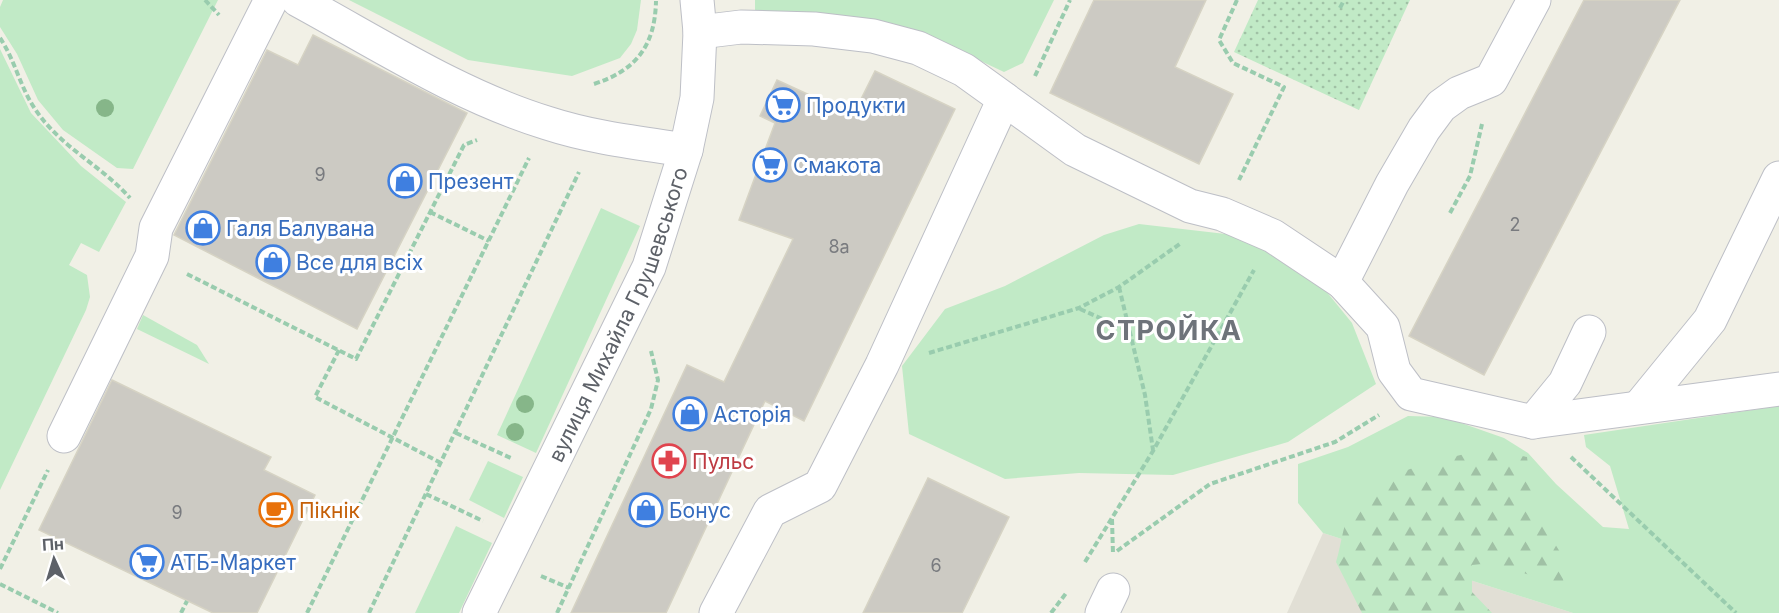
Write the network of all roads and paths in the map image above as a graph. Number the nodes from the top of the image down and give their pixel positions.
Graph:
1 (271, 0) edge
2 (298, 0) edge
3 (656, 0) edge
4 (1070, 0) edge
5 (1237, 0) edge
6 (1344, 0) edge
7 (1534, 0) edge
8 (1341, 8) dead end
9 (698, 16) edge
10 (0, 38) edge
11 (594, 84) dead end
12 (1012, 105) junction
13 (546, 123) junction
14 (596, 137) junction
15 (479, 138) dead end
16 (686, 150) junction
17 (1470, 176) dead end
18 (1779, 178) edge
19 (430, 212) junction
20 (1450, 213) dead end
21 (1222, 214) junction
22 (1273, 236) junction
23 (489, 241) junction
24 (154, 242) junction
25 (1342, 282) junction
26 (1119, 286) junction
27 (1079, 308) junction
28 (1129, 331) junction
29 (1589, 332) dead end
30 (649, 342) dead end
31 (339, 350) junction
32 (882, 365) junction
33 (1779, 389) edge
34 (1411, 394) junction
35 (1639, 407) junction
36 (1533, 422) junction
37 (456, 433) junction
38 (64, 436) joint
39 (393, 438) junction
40 (1153, 451) junction
41 (441, 464) junction
42 (523, 464) dead end
43 (426, 494) junction
44 (516, 537) junction
45 (1083, 565) dead end
46 (0, 569) edge
47 (541, 576) dead end
48 (0, 584) edge
49 (1073, 585) dead end
50 (569, 588) junction
51 (1107, 588) edge
52 (187, 601) dead end
53 (58, 613) edge
54 (181, 613) edge
55 (307, 613) edge
56 (369, 613) edge
57 (479, 613) edge
58 (557, 613) edge
59 (716, 613) edge
60 (1051, 613) edge
61 (1736, 613) edge

1 - 24 street
2 - 13 street
3 - 11 path
4 - 12 path
5 - 21 path
6 - 8 path
7 - 25 street
9 - 12 street
9 - 16 street, вулиця Михайла Грушевського
10 - 24 path
12 - 21 street
12 - 32 street
13 - 14 street
13 - 23 path
14 - 16 street
14 - 37 path
15 - 19 path
16 - 44 street, вулиця Михайла Грушевського
17 - 20 path
18 - 35 street
19 - 23 path
19 - 31 path
21 - 22 street
21 - 26 path
22 - 25 street
22 - 40 path
23 - 39 path
24 - 31 path
24 - 38 street
25 - 34 street
26 - 27 path
26 - 28 path
27 - 28 path
27 - 32 path
28 - 40 path
29 - 36 street
30 - 50 path
31 - 39 path
32 - 59 street
33 - 35 street
34 - 36 street
34 - 51 path
35 - 36 street
36 - 61 path
37 - 41 path
37 - 42 path
38 - 46 path
39 - 41 path
39 - 55 path
40 - 45 path
41 - 43 path
43 - 44 path
43 - 56 path
44 - 57 street, вулиця Михайла Грушевського
47 - 50 path
48 - 53 path
49 - 60 path
50 - 58 path
52 - 54 path

